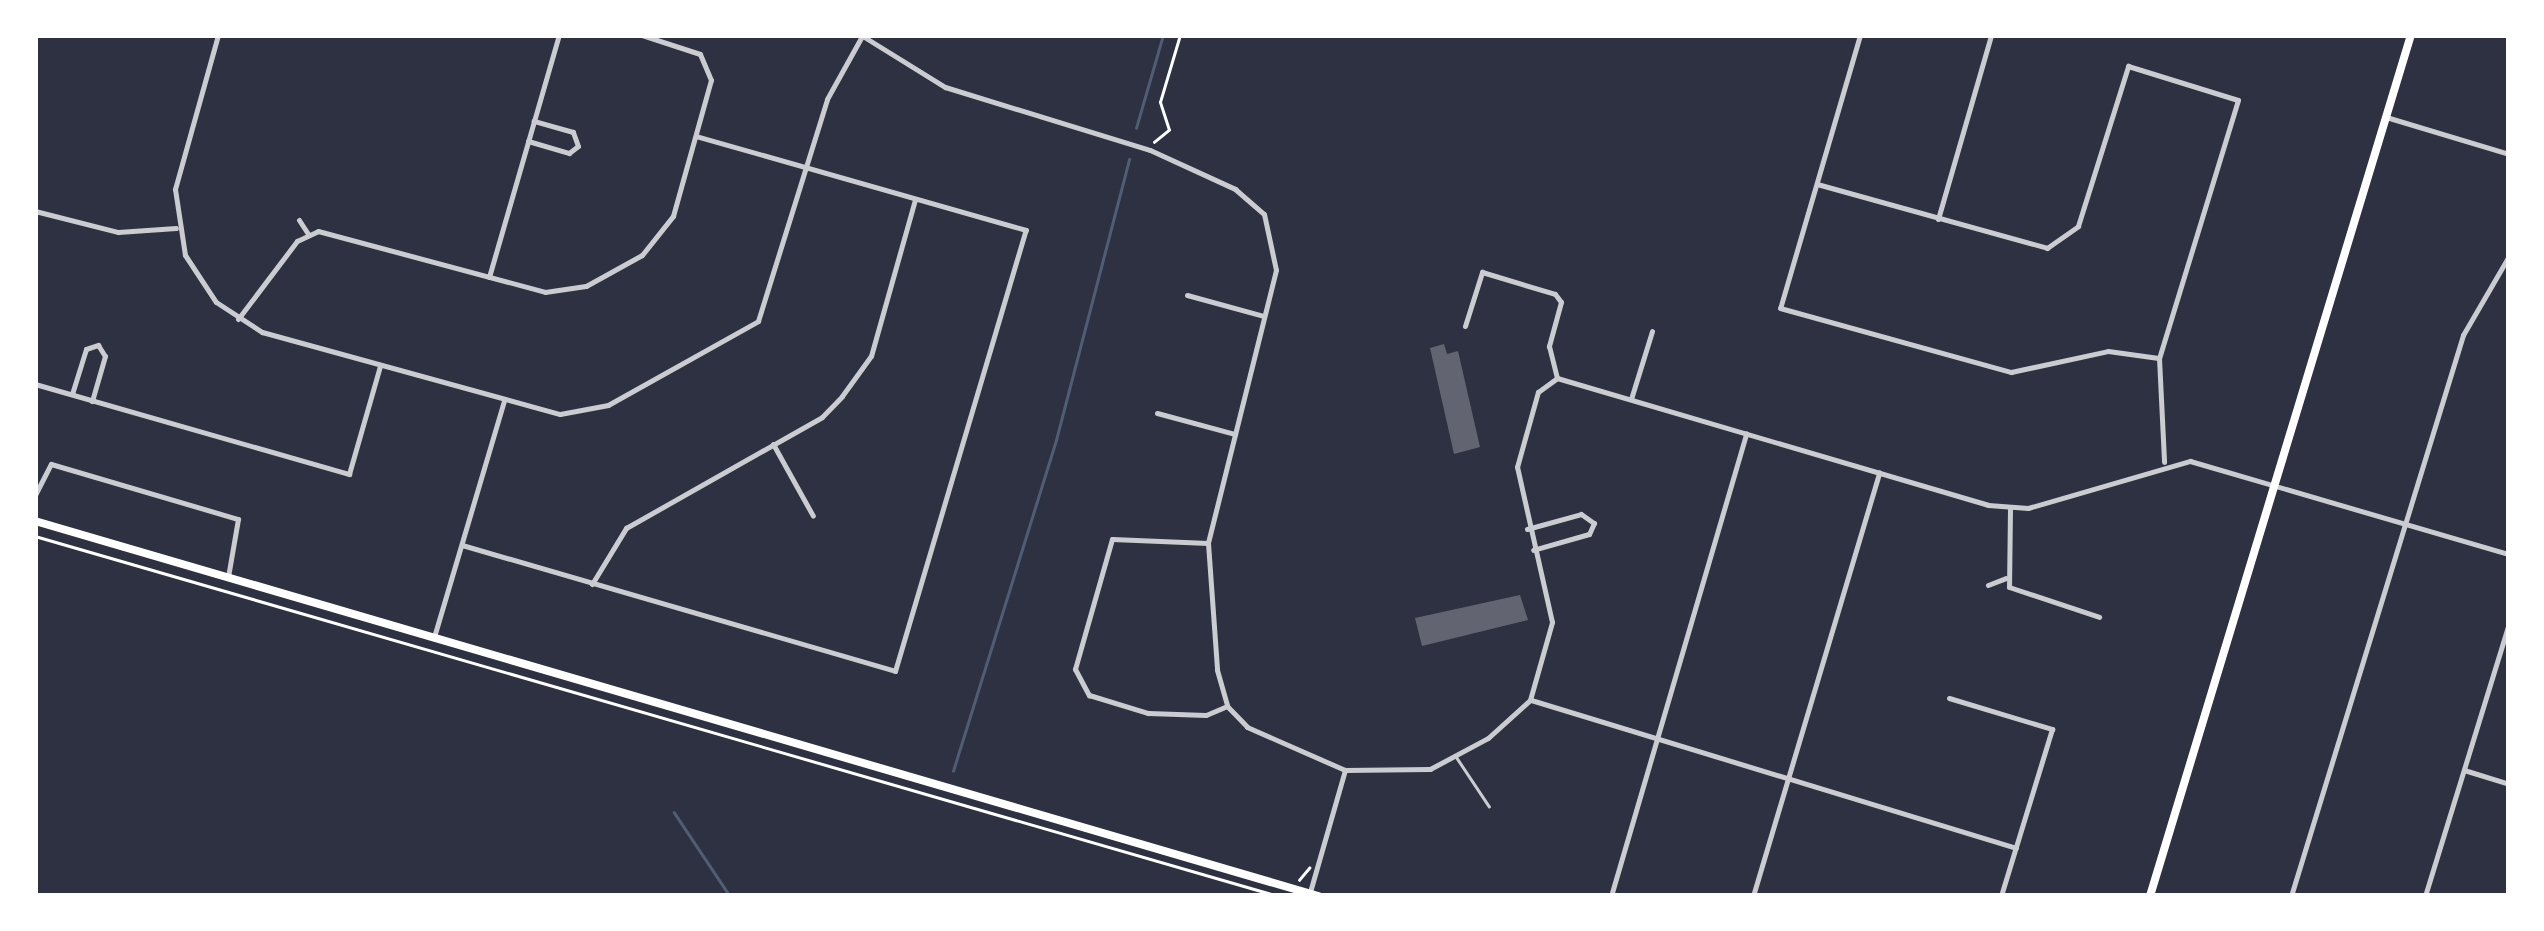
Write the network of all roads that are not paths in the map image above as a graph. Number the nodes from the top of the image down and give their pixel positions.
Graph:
1 (218, 35) edge
2 (559, 35) edge
3 (642, 35) edge
4 (1860, 35) edge
5 (1991, 35) edge
6 (2411, 35) edge
7 (861, 36) edge
8 (2386, 117) junction
9 (534, 121) junction
10 (696, 136) junction
11 (528, 141) junction
12 (2509, 154) edge
13 (806, 168) junction
14 (1817, 184) junction
15 (915, 198) junction
16 (35, 212) edge
17 (1938, 218) junction
18 (299, 220) dead end
19 (176, 228) junction
20 (308, 234) junction
21 (2509, 256) edge
22 (488, 278) junction
23 (1187, 295) dead end
24 (1264, 316) junction
25 (238, 319) junction
26 (1465, 326) dead end
27 (1652, 332) dead end
28 (2159, 358) junction
29 (380, 366) junction
30 (1557, 378) junction
31 (35, 384) edge
32 (72, 394) junction
33 (1631, 399) junction
34 (92, 401) junction
35 (504, 401) junction
36 (1157, 413) dead end
37 (1746, 432) junction
38 (1235, 434) junction
39 (772, 444) junction
40 (2164, 462) junction
41 (1879, 472) junction
42 (2275, 484) junction
43 (35, 495) edge
44 (2010, 508) junction
45 (813, 516) dead end
46 (35, 521) edge
47 (2406, 522) junction
48 (1527, 529) junction
49 (1108, 531) dead end
50 (1112, 539) junction
51 (1208, 543) junction
52 (462, 545) junction
53 (1533, 550) junction
54 (2509, 554) edge
55 (228, 577) junction
56 (2006, 578) junction
57 (592, 584) junction
58 (1988, 585) dead end
59 (2100, 617) dead end
60 (2509, 623) edge
61 (434, 637) junction
62 (1948, 698) dead end
63 (1530, 700) junction
64 (1227, 706) junction
65 (1656, 741) junction
66 (1457, 758) junction
67 (1345, 770) junction
68 (2464, 770) junction
69 (1788, 780) junction
70 (2509, 784) edge
71 (1489, 806) dead end
72 (2016, 848) junction
73 (1314, 895) edge
74 (1611, 896) edge
75 (1753, 896) edge
76 (2001, 896) edge
77 (2150, 896) edge
78 (2291, 896) edge
79 (2425, 896) edge

1 - 19 street
2 - 9 street
3 - 10 street
4 - 14 street
5 - 17 street
6 - 8 main road
7 - 13 street
7 - 24 street
8 - 12 street
8 - 42 main road
9 - 11 street
9 - 11 street
10 - 13 street
10 - 22 street
11 - 22 street
13 - 15 street
13 - 35 street
14 - 17 street
14 - 28 street
15 - 39 street
15 - 57 street
16 - 19 street
17 - 28 street
18 - 20 street
19 - 25 street
20 - 22 street
20 - 25 street
21 - 47 street
23 - 24 street
24 - 38 street
25 - 29 street
26 - 30 street
27 - 33 street
28 - 40 street
29 - 34 street
29 - 35 street
30 - 33 street
30 - 48 street
31 - 32 street
32 - 34 street
32 - 34 street
33 - 37 street
35 - 52 street
36 - 38 street
37 - 41 street
37 - 65 street
38 - 51 street
39 - 45 street
39 - 57 street
40 - 42 street
40 - 44 street
41 - 44 street
41 - 69 street
42 - 47 street
42 - 77 main road
43 - 55 street
44 - 56 street
46 - 55 main road
47 - 54 street
47 - 78 street
48 - 53 street
48 - 53 street
49 - 50 street
50 - 51 street
50 - 64 street
51 - 64 street
52 - 57 street
52 - 61 street
53 - 63 street
55 - 61 main road
56 - 58 street
56 - 59 street
60 - 68 street
61 - 73 main road
62 - 72 street
63 - 65 street
63 - 66 street
64 - 67 street
65 - 69 street
65 - 74 street
66 - 67 street
66 - 71 lane
67 - 73 street
68 - 70 street
68 - 79 street
69 - 72 street
69 - 75 street
72 - 76 street

